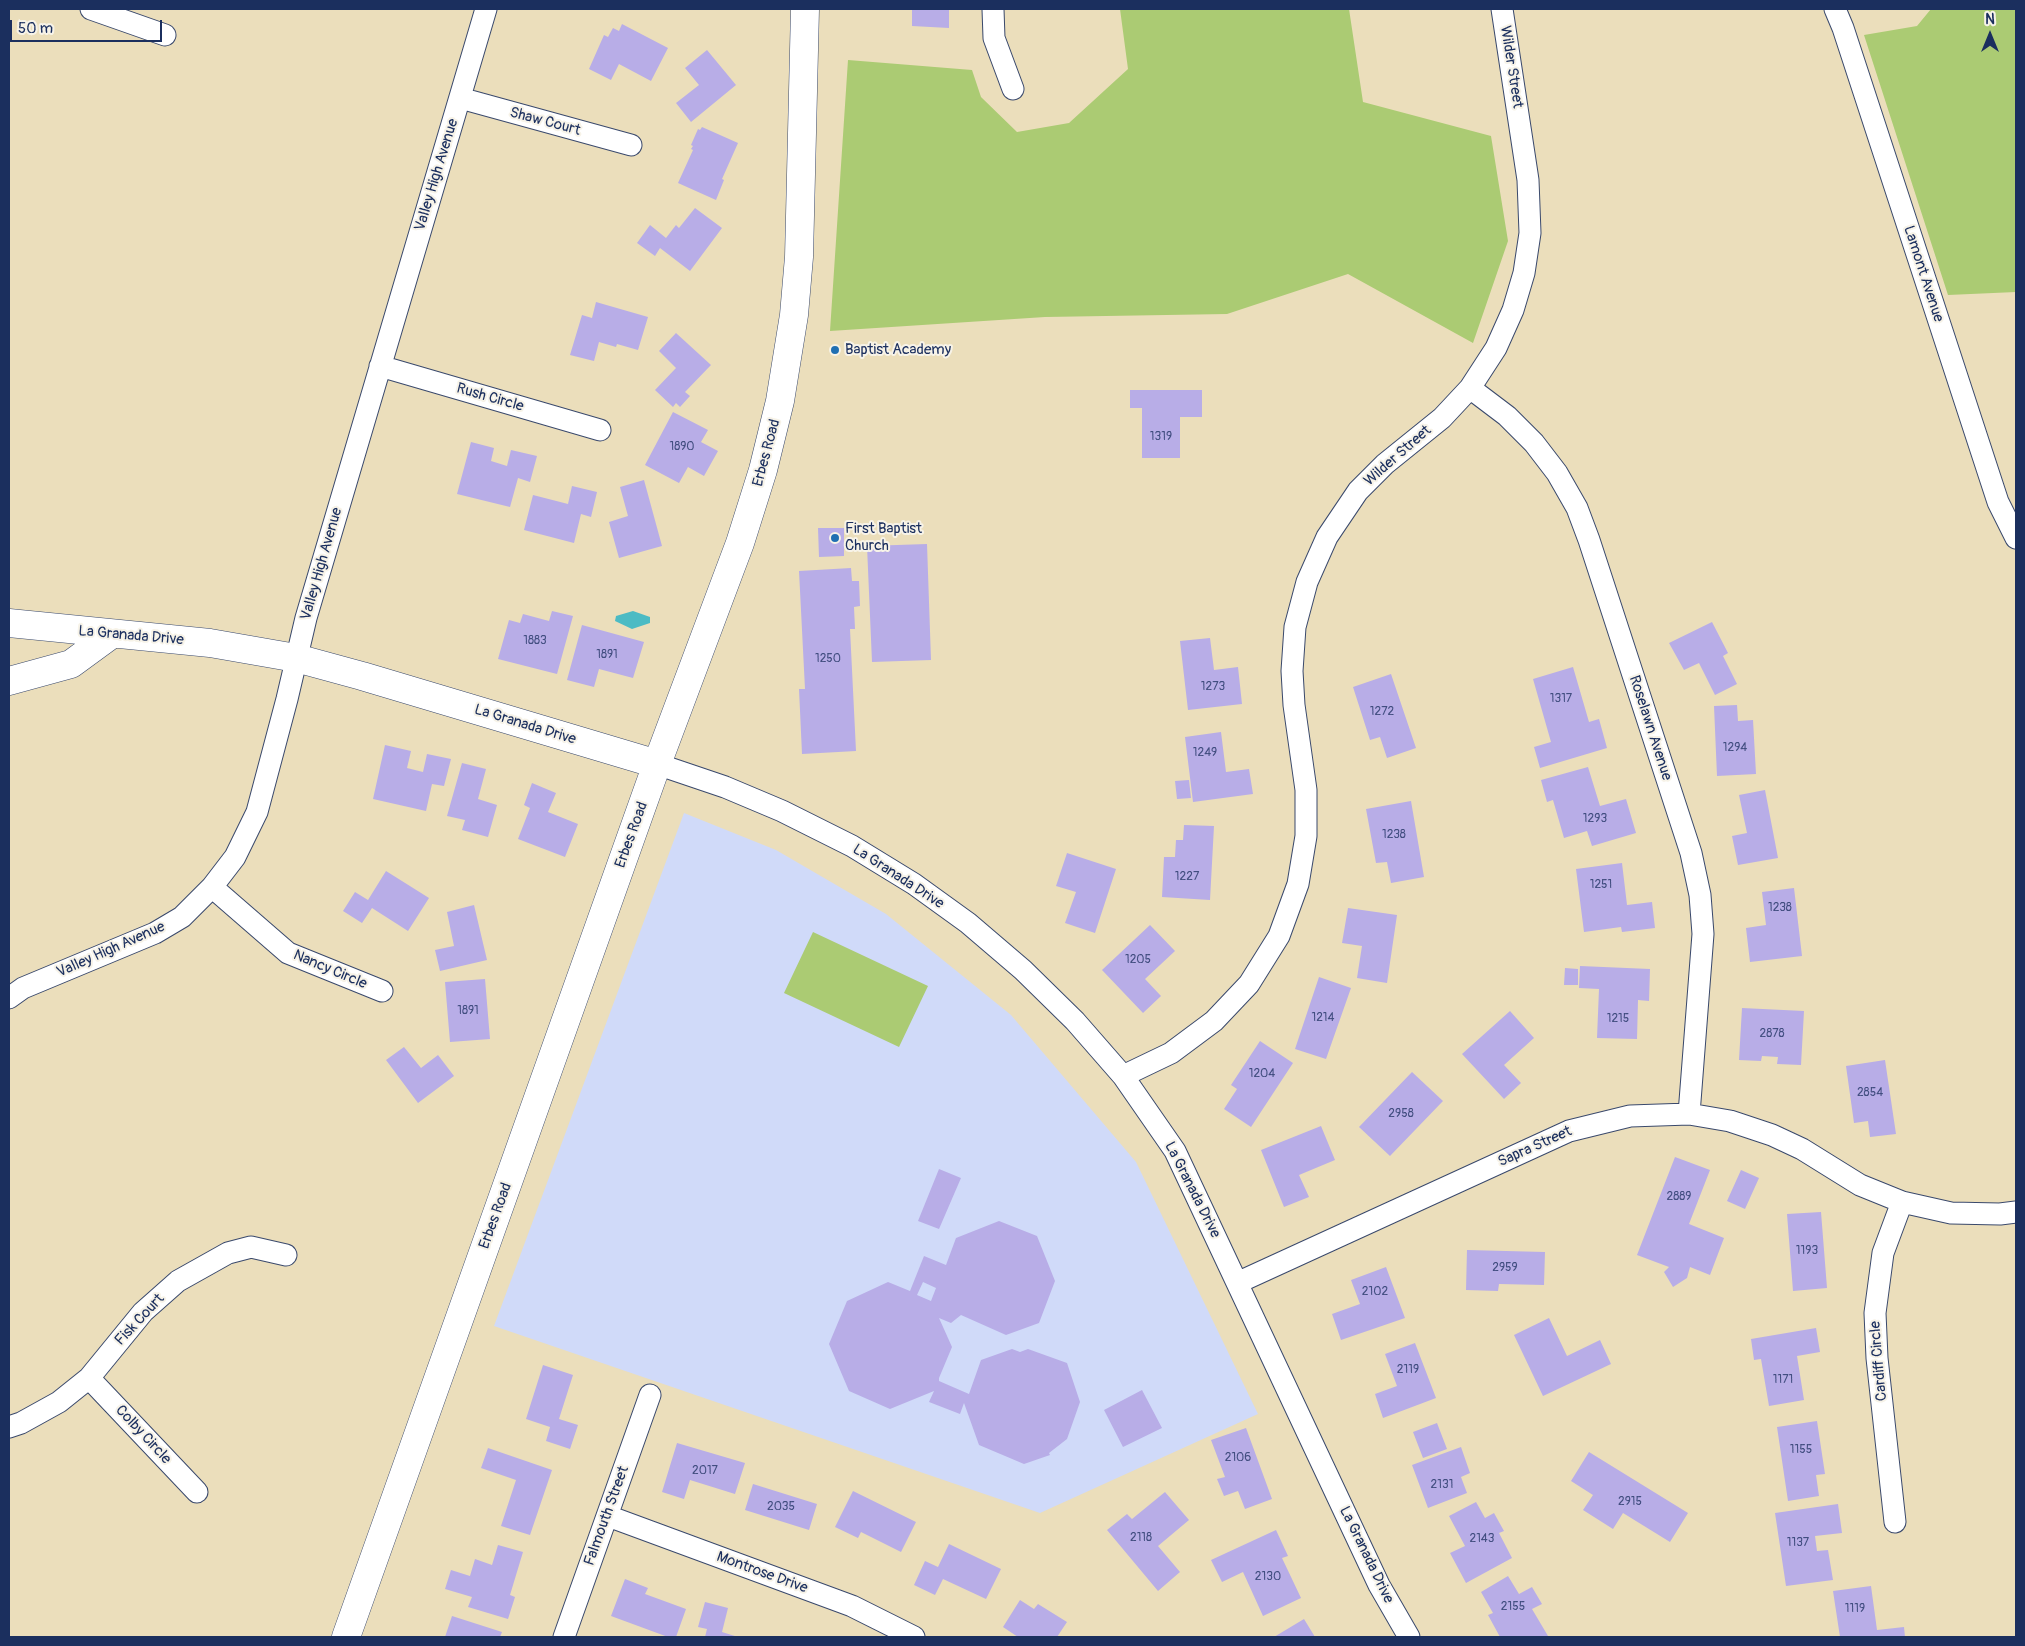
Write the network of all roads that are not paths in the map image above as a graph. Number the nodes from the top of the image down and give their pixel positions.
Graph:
1 (91, 9) edge
2 (486, 9) edge
3 (805, 9) edge
4 (993, 9) edge
5 (1502, 9) edge
6 (1835, 9) edge
7 (166, 35) dead end
8 (1013, 89) dead end
9 (460, 98) junction
10 (630, 145) dead end
11 (380, 366) junction
12 (1470, 388) junction
13 (600, 430) dead end
14 (2016, 538) edge
15 (9, 623) edge
16 (112, 634) junction
17 (296, 658) junction
18 (9, 681) edge
19 (657, 764) junction
20 (212, 887) junction
21 (382, 991) dead end
22 (9, 998) edge
23 (1123, 1076) junction
24 (1689, 1114) junction
25 (1902, 1202) junction
26 (2016, 1212) edge
27 (286, 1254) dead end
28 (1237, 1283) junction
29 (89, 1378) junction
30 (650, 1395) dead end
31 (9, 1427) edge
32 (197, 1492) dead end
33 (608, 1516) junction
34 (1895, 1522) dead end
35 (346, 1637) edge
36 (564, 1637) edge
37 (914, 1637) edge
38 (1409, 1637) edge

1 - 7 street
2 - 9 street, Valley High Avenue
3 - 19 main road, Erbes Road
4 - 8 street
5 - 12 street, Wilder Street
6 - 14 street, Lamont Avenue
9 - 10 street, Shaw Court
9 - 11 street, Valley High Avenue
11 - 13 street, Rush Circle
11 - 17 street, Valley High Avenue
12 - 23 street, Wilder Street
12 - 24 street, Roselawn Avenue
15 - 16 main road, La Granada Drive
16 - 17 main road, La Granada Drive
16 - 18 main road
17 - 19 main road, La Granada Drive
17 - 20 street, Valley High Avenue
19 - 23 street, La Granada Drive
19 - 35 main road, Erbes Road
20 - 21 street, Nancy Circle
20 - 22 street, Valley High Avenue
23 - 28 street, La Granada Drive
24 - 25 street, Sapra Street
24 - 28 street, Sapra Street
25 - 26 street, Sapra Street
25 - 34 street, Cardiff Circle
27 - 29 street, Fisk Court
28 - 38 street, La Granada Drive
29 - 31 street, Fisk Court
29 - 32 street, Colby Circle
30 - 33 street, Falmouth Street
33 - 36 street, Falmouth Street
33 - 37 street, Montrose Drive

